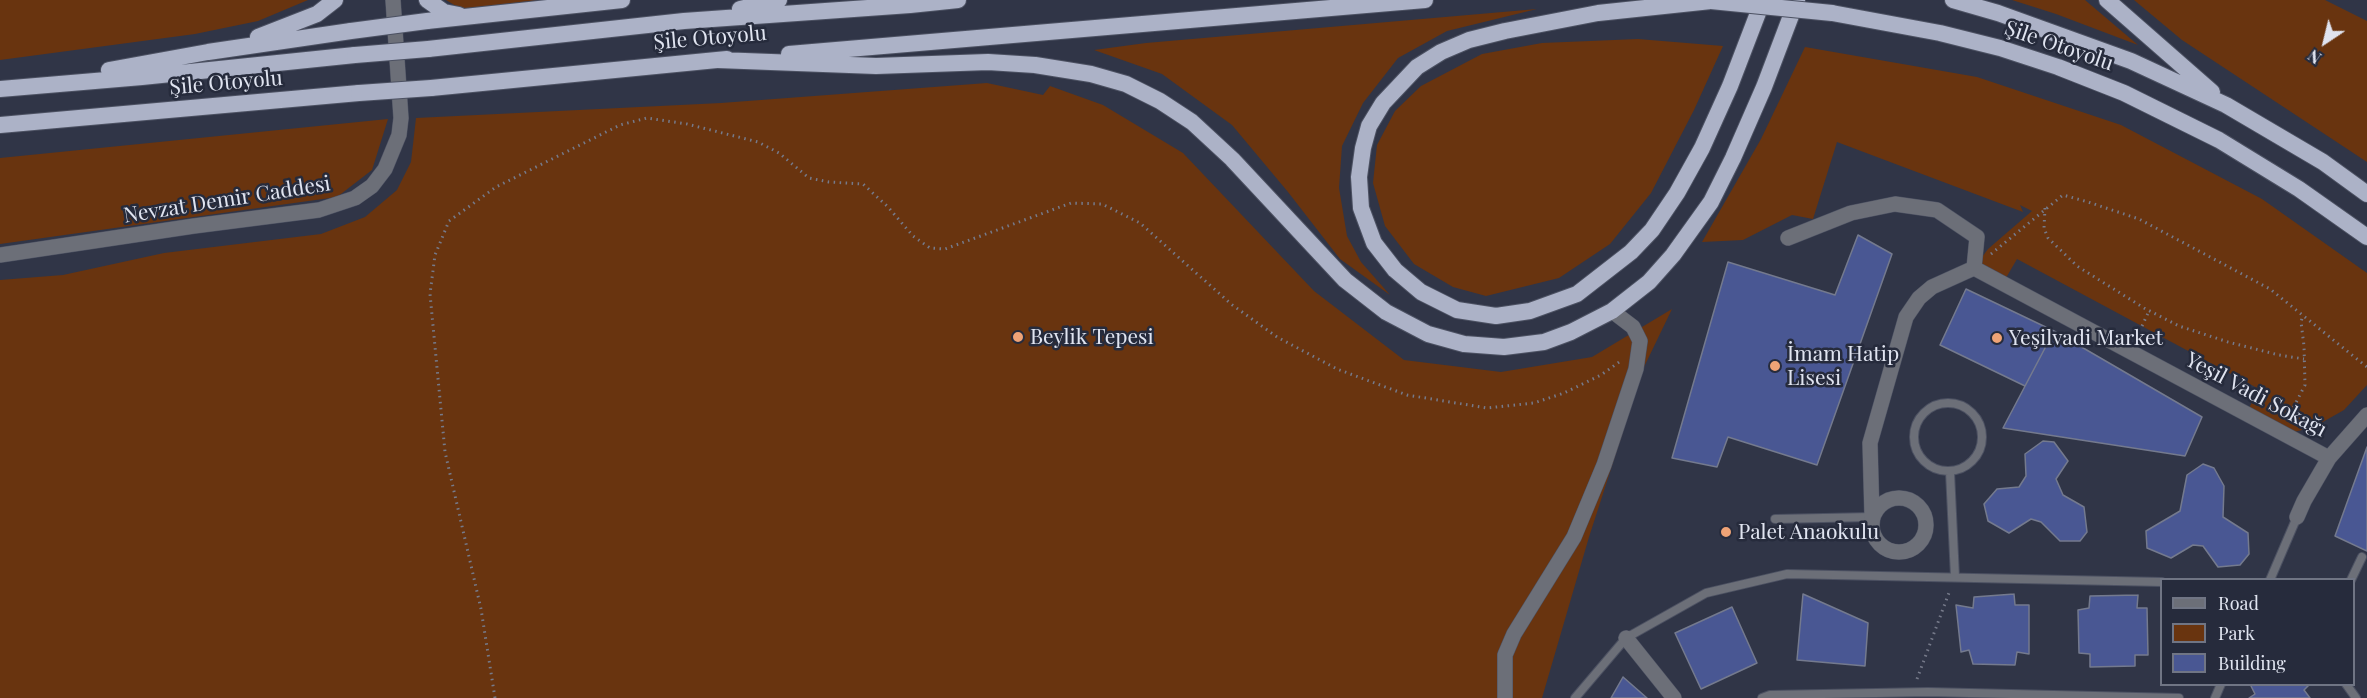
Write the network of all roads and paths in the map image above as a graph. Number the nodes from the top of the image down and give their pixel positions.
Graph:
1 (335, 0) edge
2 (393, 0) edge
3 (427, 0) edge
4 (622, 0) edge
5 (780, 0) edge
6 (958, 0) edge
7 (1425, 0) edge
8 (1705, 0) edge
9 (1763, 0) edge
10 (1797, 0) edge
11 (1953, 0) edge
12 (2107, 0) edge
13 (466, 17) junction
14 (684, 21) junction
15 (208, 52) junction
16 (718, 60) junction
17 (17, 87) junction
18 (0, 88) edge
19 (2226, 105) junction
20 (0, 125) edge
21 (2367, 194) edge
22 (2046, 208) junction
23 (2367, 237) edge
24 (1788, 238) dead end
25 (0, 255) edge
26 (1974, 268) junction
27 (1612, 311) junction
28 (2149, 311) junction
29 (2303, 315) junction
30 (2142, 326) dead end
31 (1640, 342) junction
32 (2304, 359) junction
33 (2367, 367) edge
34 (2367, 415) edge
35 (2278, 431) junction
36 (2329, 458) junction
37 (1950, 472) junction
38 (1872, 517) joint
39 (2297, 517) joint
40 (1775, 519) dead end
41 (2362, 557) dead end
42 (1955, 577) junction
43 (2270, 578) edge
44 (2352, 578) edge
45 (2160, 582) edge
46 (1626, 638) junction
47 (1912, 693) junction
48 (495, 698) edge
49 (1505, 698) edge
50 (1575, 698) edge
51 (1674, 698) edge
52 (1762, 698) edge
53 (2179, 698) edge

1 - 15 highway
2 - 25 street, Nevzat Demir Caddesi
3 - 13 highway
4 - 13 highway
5 - 14 highway
6 - 14 highway, Şile Otoyolu
7 - 16 highway, Şile Otoyolu
8 - 9 highway, Şile Otoyolu
8 - 23 highway, Şile Otoyolu, bridge
10 - 27 highway
11 - 19 highway, Şile Otoyolu
12 - 19 highway
13 - 15 highway, bridge
14 - 17 highway, Şile Otoyolu, bridge
15 - 17 highway
16 - 20 highway, Şile Otoyolu, bridge
16 - 27 highway
17 - 18 highway, Şile Otoyolu
19 - 21 highway, Şile Otoyolu
22 - 26 path
22 - 28 path
22 - 29 path
24 - 26 street
26 - 35 street, Yeşil Vadi Sokağı
26 - 38 street
27 - 31 street
28 - 30 path
28 - 32 path
29 - 32 path
29 - 33 path
31 - 48 path
31 - 49 street
32 - 35 path
34 - 36 street, Yeşil Vadi Sokağı
35 - 36 street, Yeşil Vadi Sokağı
36 - 39 street, Yeşil Vadi Sokağı
37 - 37 lane
37 - 42 lane
38 - 40 lane
39 - 43 lane
41 - 44 lane
42 - 45 lane
42 - 46 lane
42 - 47 path
46 - 50 lane
46 - 51 street
47 - 52 lane
47 - 53 lane

